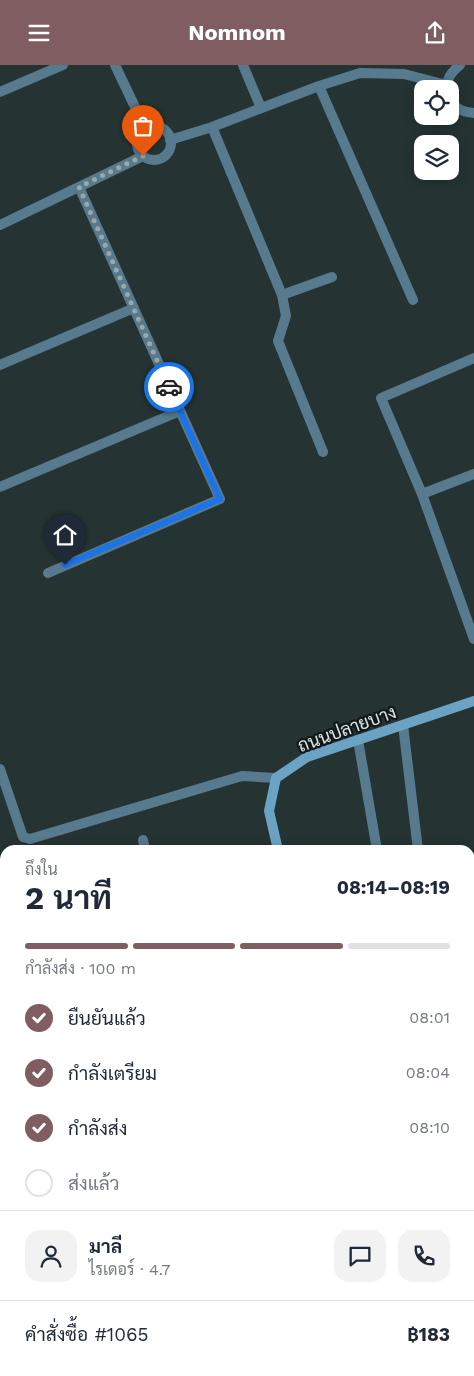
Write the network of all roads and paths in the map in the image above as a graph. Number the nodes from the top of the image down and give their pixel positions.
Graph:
1 (63, 65) edge
2 (115, 65) edge
3 (243, 65) edge
4 (460, 65) edge
5 (424, 80) edge
6 (448, 80) edge
7 (320, 86) junction
8 (0, 92) edge
9 (261, 108) junction
10 (459, 109) edge
11 (474, 113) edge
12 (212, 127) junction
13 (145, 128) junction
14 (170, 140) junction
15 (143, 156) junction
16 (79, 187) junction
17 (0, 225) edge
18 (332, 277) dead end
19 (282, 295) junction
20 (413, 300) dead end
21 (134, 308) junction
22 (474, 358) edge
23 (0, 365) edge
24 (180, 411) junction
25 (323, 452) dead end
26 (474, 474) edge
27 (0, 487) edge
28 (422, 494) junction
29 (48, 573) dead end
30 (474, 639) edge
31 (474, 701) edge
32 (403, 725) junction
33 (358, 740) junction
34 (0, 769) edge
35 (276, 778) junction
36 (277, 845) edge
37 (376, 845) edge
38 (417, 845) edge

1 - 8 street
2 - 13 street
3 - 9 street
4 - 6 street
5 - 7 street
7 - 9 street
7 - 20 street
9 - 12 street
10 - 11 street
12 - 14 street
12 - 19 street
13 - 14 street
13 - 15 street
14 - 15 street
15 - 16 street
16 - 17 street
16 - 21 street
18 - 19 street
19 - 25 street
21 - 23 street
21 - 24 street
22 - 28 street
24 - 27 street
24 - 29 street
26 - 28 street
28 - 30 street
31 - 32 street, ถนนปลายบาง
32 - 33 street, ถนนปลายบาง
32 - 38 street
33 - 35 street, ถนนปลายบาง
33 - 37 street
34 - 35 street
35 - 36 street

